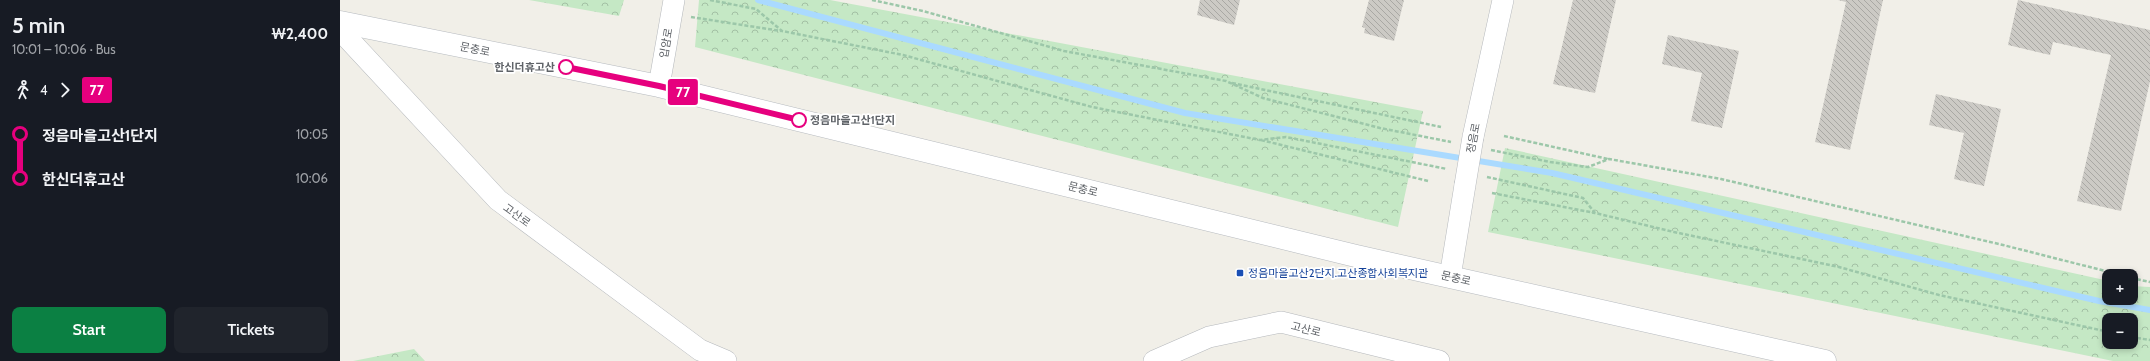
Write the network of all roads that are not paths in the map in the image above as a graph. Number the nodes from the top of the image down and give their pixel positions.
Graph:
1 (674, 0) edge
2 (1503, 0) edge
3 (340, 22) edge
4 (340, 30) edge
5 (659, 86) junction
6 (1450, 277) junction
7 (726, 361) edge
8 (1154, 361) edge
9 (1438, 361) edge
10 (1825, 361) edge

1 - 5 street, 입암로
2 - 6 street, 정음로, bridge
3 - 5 street, 문충로
4 - 7 street, 고산로
5 - 6 street, 문충로
6 - 10 street, 문충로
8 - 9 street, 고산로

